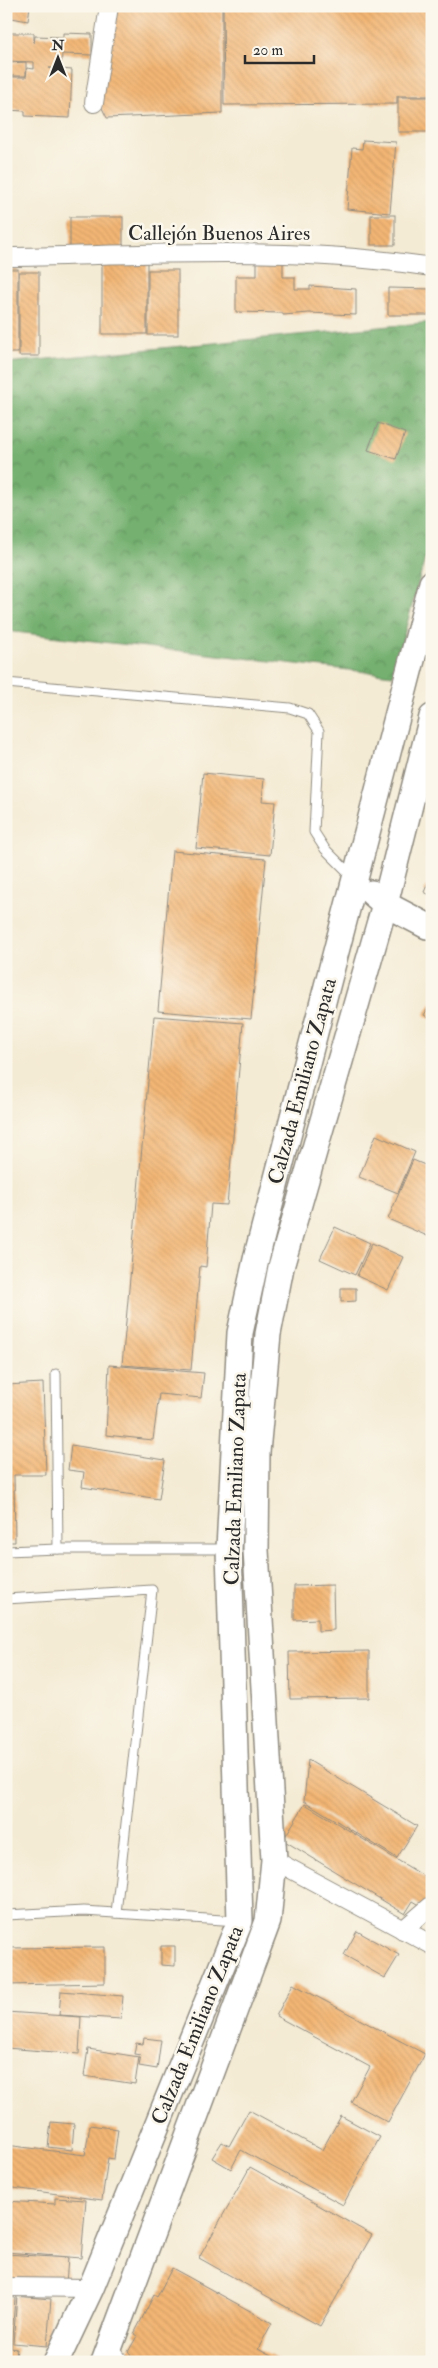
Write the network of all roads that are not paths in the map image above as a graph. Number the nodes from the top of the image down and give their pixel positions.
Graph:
1 (109, 6) edge
2 (94, 103) dead end
3 (6, 257) edge
4 (432, 267) edge
5 (432, 583) edge
6 (6, 683) edge
7 (432, 717) edge
8 (355, 879) junction
9 (385, 904) junction
10 (432, 925) edge
11 (56, 1374) dead end
12 (58, 1548) junction
13 (229, 1549) junction
14 (6, 1552) edge
15 (6, 1599) edge
16 (274, 1860) junction
17 (432, 1906) edge
18 (116, 1913) junction
19 (6, 1915) edge
20 (240, 1921) junction
21 (403, 1930) junction
22 (432, 1945) edge
23 (6, 2287) edge
24 (91, 2288) junction
25 (113, 2356) edge
26 (56, 2362) edge

1 - 2 street
3 - 4 street, Callejón Buenos Aires
5 - 8 main road, Calzada Emiliano Zapata
6 - 8 lane
7 - 9 main road, Calzada Emiliano Zapata
8 - 9 main road
8 - 13 main road, Calzada Emiliano Zapata
9 - 10 main road
9 - 16 main road, Calzada Emiliano Zapata
11 - 12 lane
12 - 13 lane
12 - 14 lane
13 - 20 main road, Calzada Emiliano Zapata
15 - 18 lane
16 - 21 street
16 - 25 main road, Calzada Emiliano Zapata
17 - 21 street
18 - 19 lane
18 - 20 lane
20 - 24 main road, Calzada Emiliano Zapata
21 - 22 street
23 - 24 street
24 - 26 main road, Calzada Emiliano Zapata

